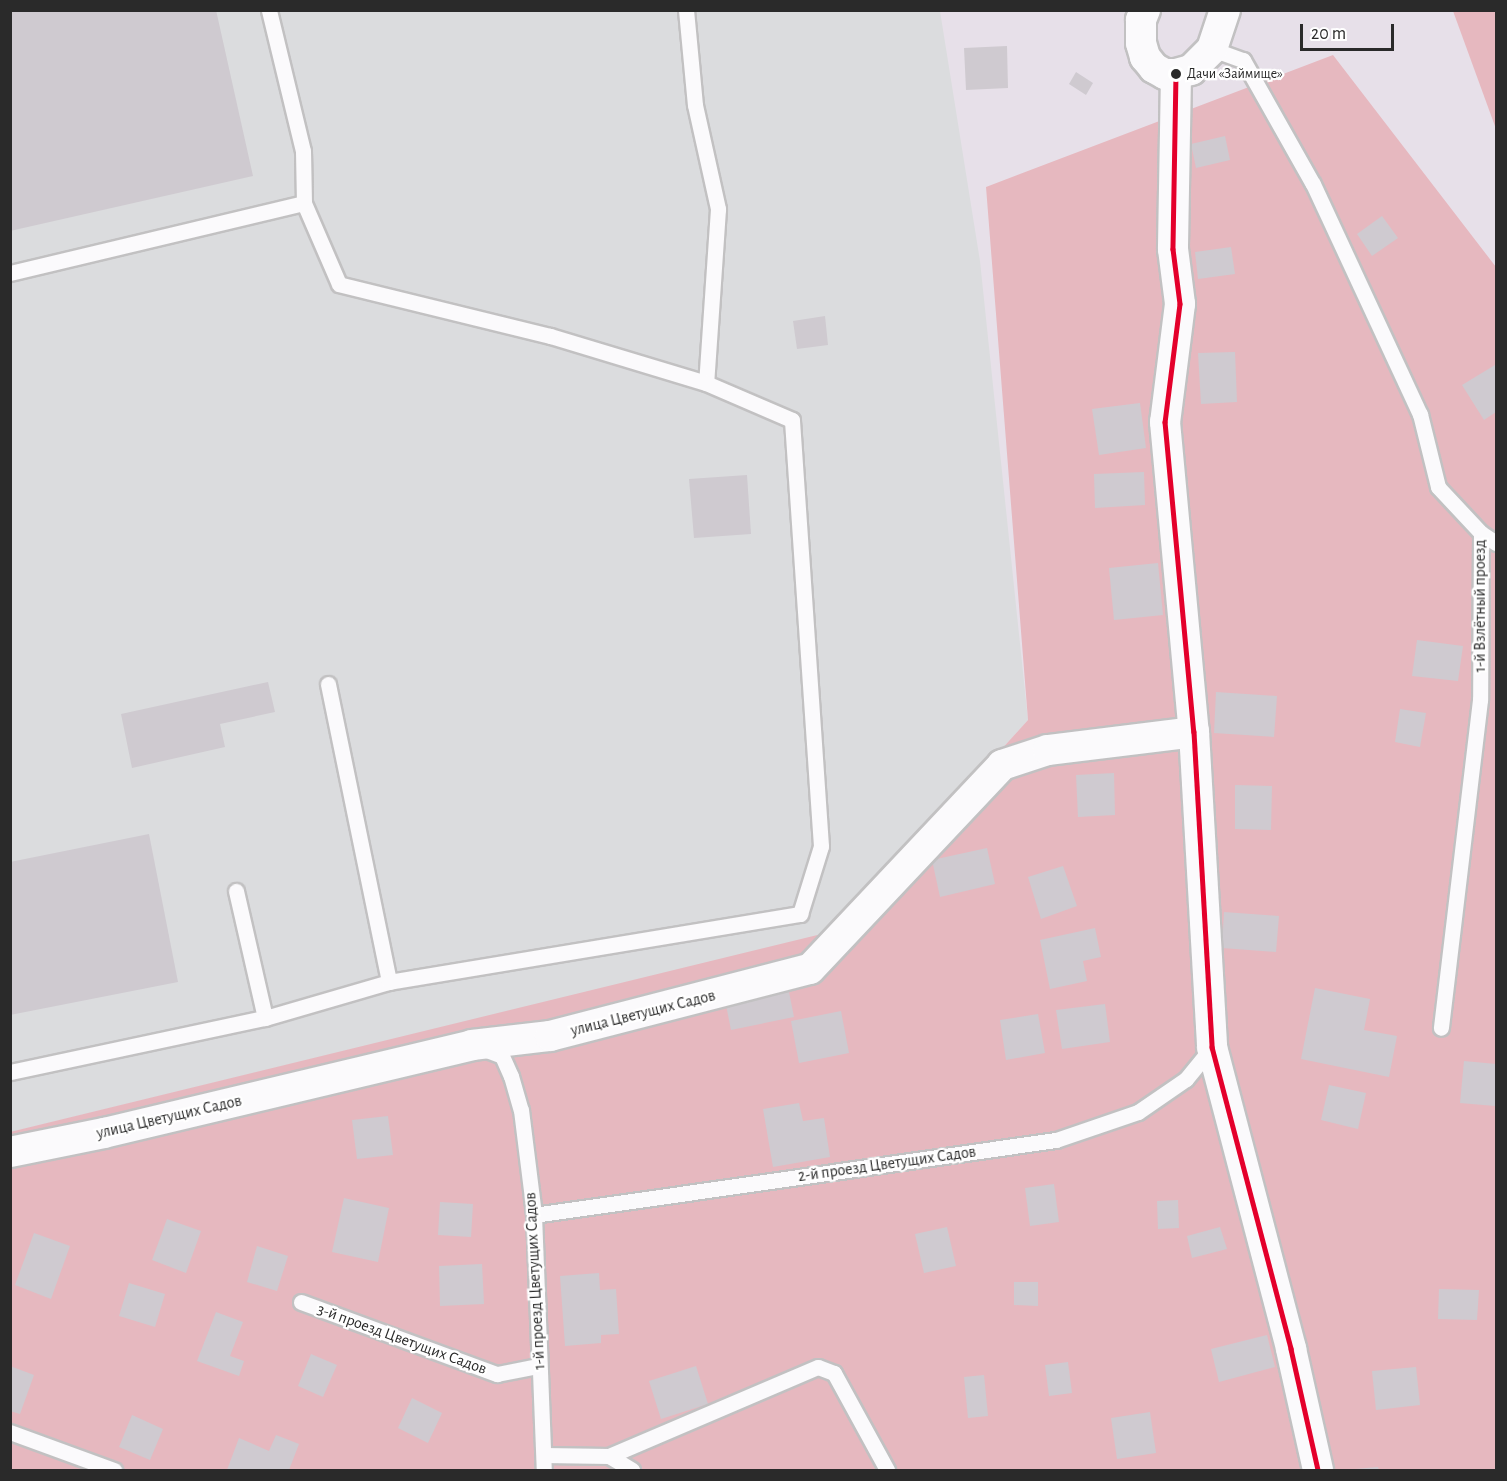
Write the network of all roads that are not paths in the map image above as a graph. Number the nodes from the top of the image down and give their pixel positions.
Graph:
1 (269, 10) edge
2 (686, 10) edge
3 (1145, 10) edge
4 (1225, 10) edge
5 (1212, 49) junction
6 (1176, 74) junction
7 (304, 203) junction
8 (10, 273) edge
9 (706, 382) junction
10 (1481, 533) junction
11 (1497, 543) edge
12 (328, 684) dead end
13 (1194, 732) junction
14 (236, 891) dead end
15 (389, 982) junction
16 (265, 1018) junction
17 (1441, 1028) dead end
18 (472, 1045) junction
19 (1212, 1047) junction
20 (10, 1072) edge
21 (10, 1152) edge
22 (534, 1215) junction
23 (301, 1302) dead end
24 (538, 1366) junction
25 (10, 1432) edge
26 (609, 1456) junction
27 (544, 1463) edge
28 (114, 1470) edge
29 (632, 1470) edge
30 (887, 1470) edge
31 (1318, 1470) edge

1 - 7 lane
2 - 9 lane
3 - 6 street
4 - 5 street
5 - 6 street
5 - 10 lane, 1-й Взлётный проезд
6 - 13 street
7 - 8 lane
7 - 9 lane
9 - 15 lane
10 - 11 lane
10 - 17 lane, 1-й Взлётный проезд
12 - 15 lane
13 - 18 street, улица Цветущих Садов
13 - 19 street
14 - 16 lane
15 - 16 lane
16 - 20 lane
18 - 21 street, улица Цветущих Садов
18 - 22 lane, 1-й проезд Цветущих Садов
19 - 22 lane, 2-й проезд Цветущих Садов
19 - 31 street
22 - 24 lane, 1-й проезд Цветущих Садов
23 - 24 lane, 3-й проезд Цветущих Садов
24 - 27 lane, 1-й проезд Цветущих Садов
25 - 28 lane
26 - 27 lane
26 - 29 lane
26 - 30 lane

